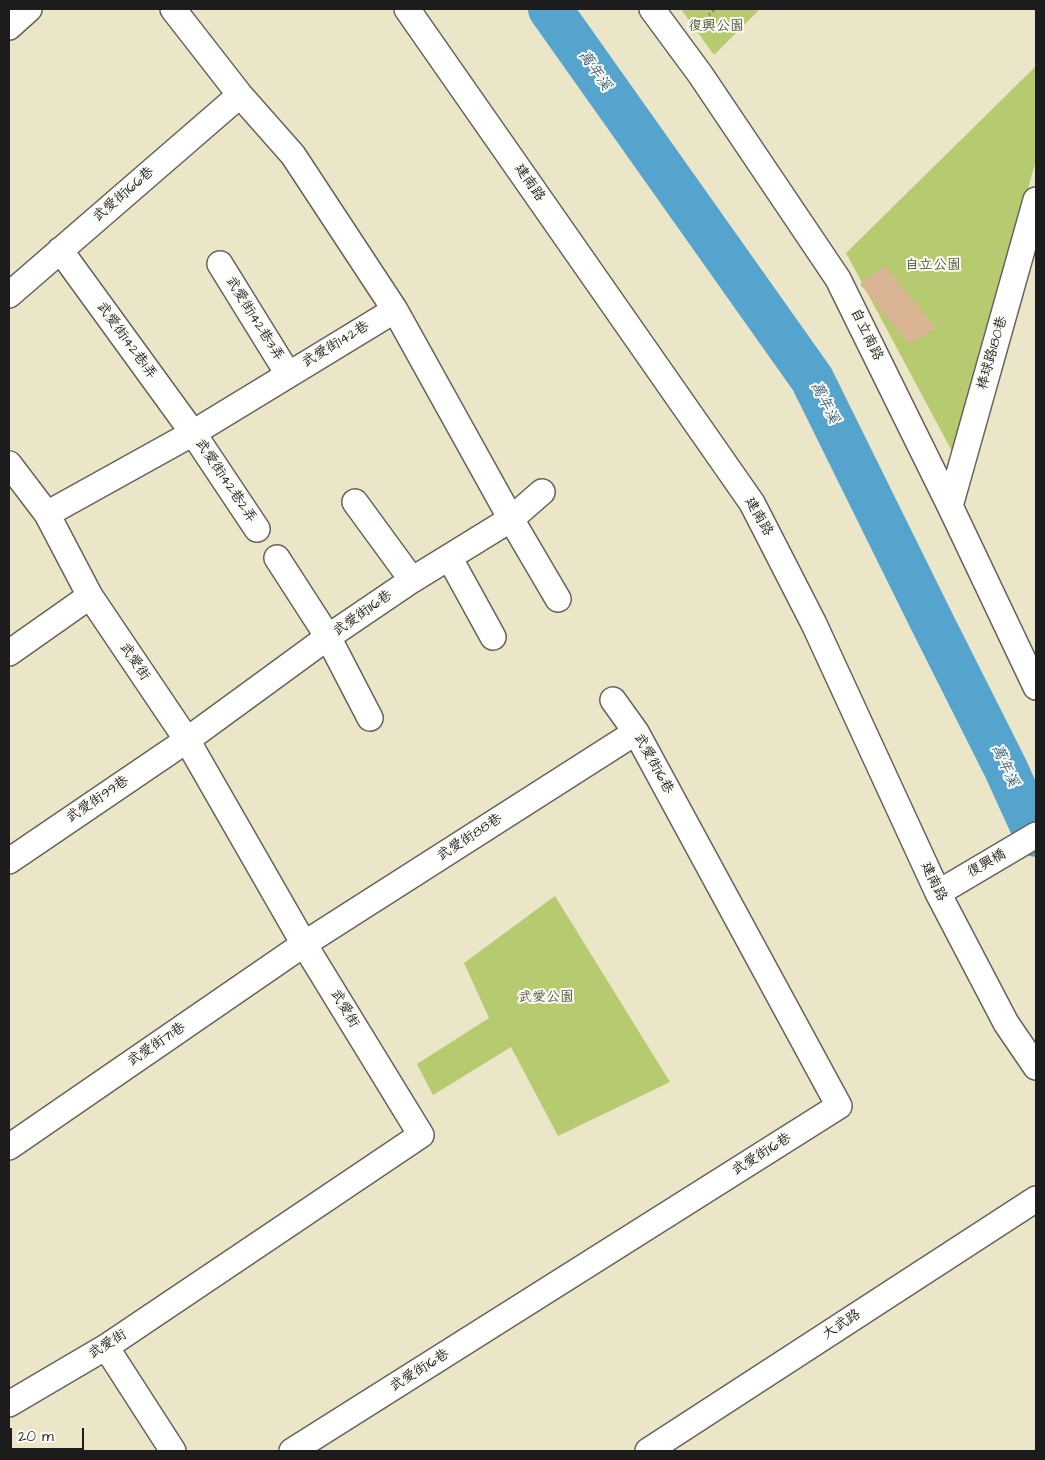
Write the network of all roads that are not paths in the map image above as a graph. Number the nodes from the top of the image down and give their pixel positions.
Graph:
1 (173, 9) edge
2 (407, 9) edge
3 (652, 9) edge
4 (240, 94) junction
5 (1036, 200) edge
6 (60, 250) junction
7 (220, 264) dead end
8 (9, 295) edge
9 (395, 310) junction
10 (288, 374) junction
11 (192, 433) junction
12 (9, 464) edge
13 (542, 492) dead end
14 (355, 502) dead end
15 (950, 506) junction
16 (47, 514) junction
17 (511, 519) junction
18 (258, 529) dead end
19 (449, 557) junction
20 (277, 558) dead end
21 (412, 580) junction
22 (90, 596) junction
23 (558, 599) dead end
24 (493, 637) dead end
25 (328, 638) junction
26 (9, 653) edge
27 (1036, 686) edge
28 (612, 700) dead end
29 (370, 718) dead end
30 (636, 732) junction
31 (186, 740) junction
32 (1036, 835) edge
33 (9, 861) edge
34 (938, 893) junction
35 (304, 944) junction
36 (1036, 1067) edge
37 (9, 1147) edge
38 (1036, 1199) edge
39 (106, 1347) junction
40 (9, 1404) edge
41 (173, 1451) edge
42 (292, 1451) edge
43 (648, 1451) edge

1 - 4 street
2 - 34 street, 建南路
3 - 15 street, 自立南路
4 - 6 street, 武愛街166巷
4 - 9 street
5 - 15 street, 棒球路180巷
6 - 8 street, 武愛街166巷
6 - 11 street, 武愛街142巷1弄
7 - 10 street, 武愛街142巷3弄
9 - 10 street, 武愛街142巷
9 - 17 street
10 - 11 street, 武愛街142巷
11 - 16 street, 武愛街142巷
11 - 18 street, 武愛街142巷2弄
12 - 16 street, 武愛街
13 - 17 street, 武愛街116巷
14 - 21 street
15 - 27 street, 自立南路
16 - 22 street, 武愛街
17 - 19 street, 武愛街116巷
17 - 23 street
19 - 21 street, 武愛街116巷
19 - 24 street
20 - 25 street
21 - 25 street, 武愛街116巷
22 - 26 street
22 - 31 street, 武愛街
25 - 29 street
25 - 31 street, 武愛街116巷
28 - 30 street, 武愛街16巷
30 - 35 street, 武愛街88巷
30 - 42 street, 武愛街16巷
31 - 33 street, 武愛街99巷
31 - 35 street, 武愛街
32 - 34 street, 復興橋
34 - 36 street, 建南路
35 - 37 street, 武愛街71巷
35 - 39 street, 武愛街
38 - 43 street, 大武路
39 - 40 street, 武愛街
39 - 41 street

